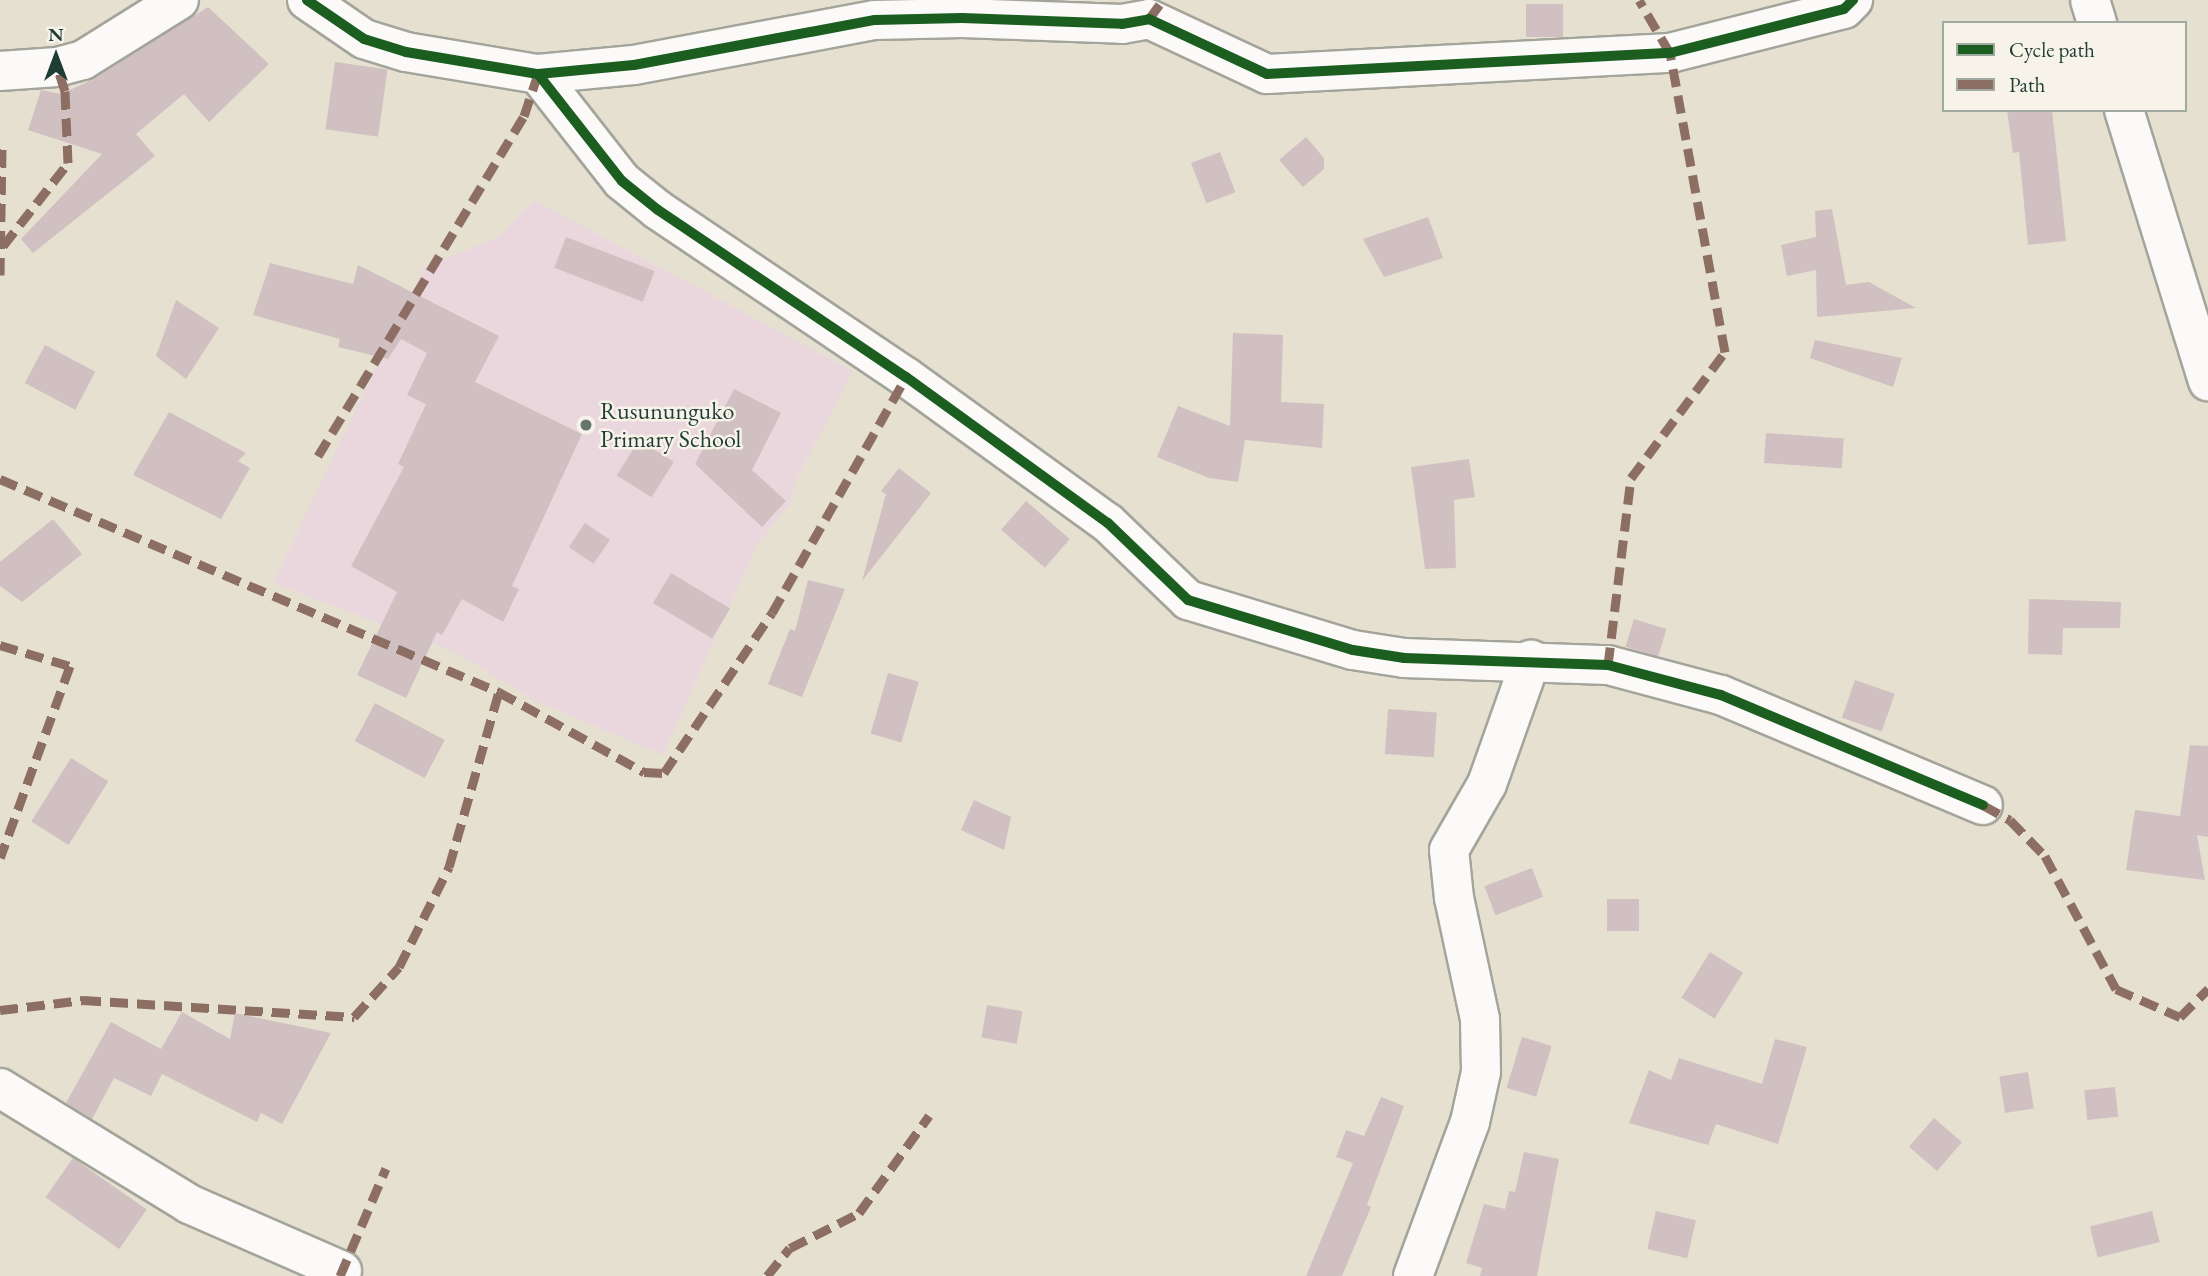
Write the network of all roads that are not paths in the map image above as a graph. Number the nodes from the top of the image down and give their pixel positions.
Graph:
1 (179, 0) edge
2 (307, 0) edge
3 (1853, 0) edge
4 (2090, 0) edge
5 (874, 10) edge
6 (2096, 21) edge
7 (0, 71) edge
8 (538, 74) junction
9 (2125, 112) edge
10 (2208, 382) edge
11 (1531, 660) junction
12 (1983, 805) dead end
13 (0, 1088) edge
14 (342, 1271) dead end
15 (1413, 1276) edge

1 - 7 street
2 - 8 street
3 - 5 street
4 - 6 street
5 - 8 street
8 - 11 street
9 - 10 street
11 - 12 street
11 - 15 street
13 - 14 street

